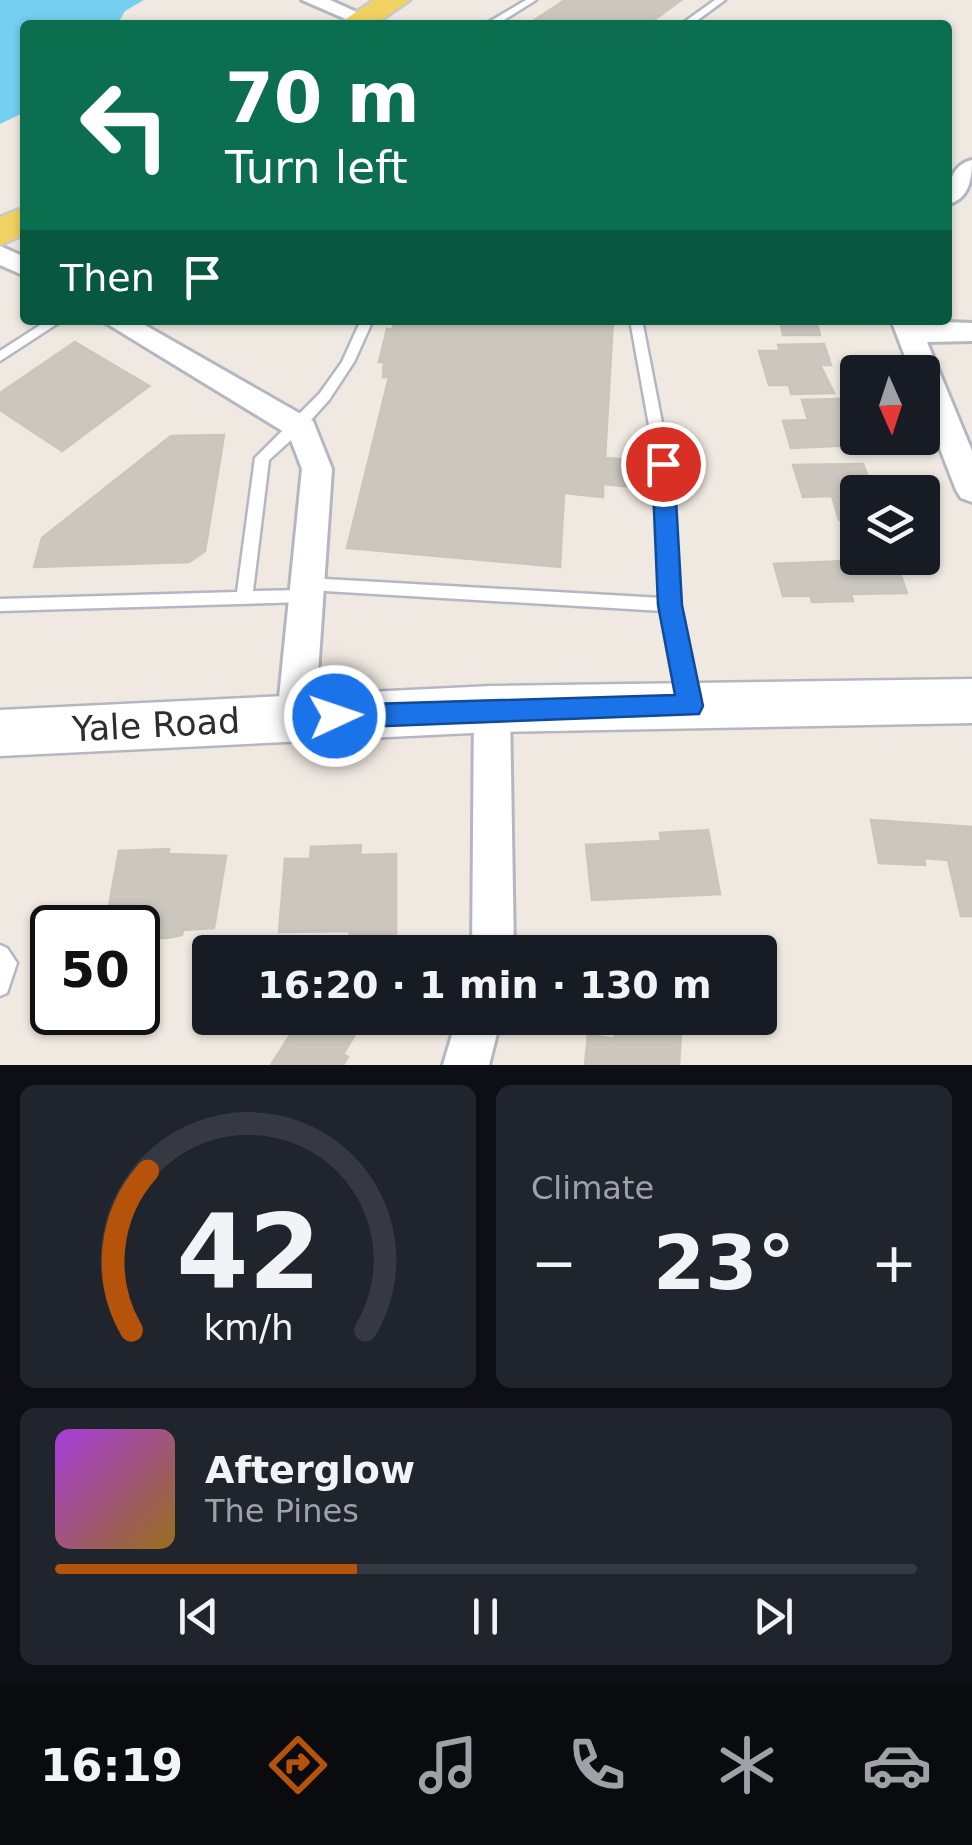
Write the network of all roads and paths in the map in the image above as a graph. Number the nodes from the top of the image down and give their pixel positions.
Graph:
1 (312, 0) edge
2 (395, 0) edge
3 (532, 0) edge
4 (721, 0) edge
5 (357, 20) edge
6 (368, 20) edge
7 (498, 20) edge
8 (692, 20) edge
9 (972, 166) edge
10 (952, 192) edge
11 (49, 325) edge
12 (124, 325) edge
13 (365, 325) edge
14 (637, 325) edge
15 (907, 327) edge
16 (972, 332) edge
17 (0, 357) edge
18 (298, 427) junction
19 (972, 490) edge
20 (307, 590) junction
21 (244, 598) junction
22 (0, 605) edge
23 (670, 605) junction
24 (972, 701) edge
25 (690, 706) junction
26 (492, 709) junction
27 (296, 718) junction
28 (0, 733) edge
29 (494, 935) edge
30 (0, 955) edge
31 (0, 986) edge
32 (474, 1035) edge
33 (466, 1065) edge

1 - 5 street
2 - 6 main road
3 - 7 lane
4 - 8 lane
9 - 10 street
11 - 17 lane
12 - 18 street
13 - 18 lane
14 - 23 lane
15 - 16 street
15 - 19 street
18 - 20 street
18 - 21 lane
20 - 21 lane
20 - 23 lane
20 - 27 street
21 - 22 lane
23 - 25 lane
24 - 25 main road, Yale Road
25 - 26 main road, Yale Road
26 - 27 main road, Yale Road
26 - 29 street
27 - 28 main road, Yale Road
30 - 31 lane
32 - 33 street

